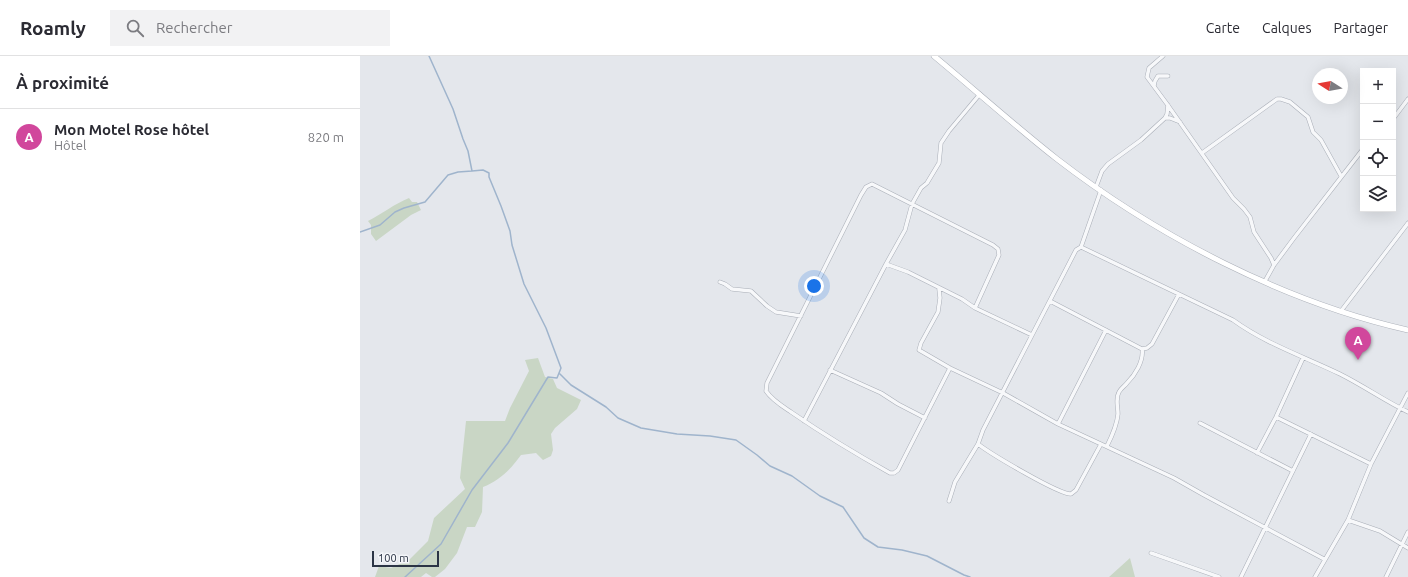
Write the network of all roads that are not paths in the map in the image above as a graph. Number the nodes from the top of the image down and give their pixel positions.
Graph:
1 (934, 56) edge
2 (1162, 56) edge
3 (1168, 76) dead end
4 (1154, 86) junction
5 (980, 94) junction
6 (1408, 99) edge
7 (1167, 104) junction
8 (1396, 115) edge
9 (1165, 118) junction
10 (1180, 122) junction
11 (1202, 153) junction
12 (1360, 153) edge
13 (1341, 176) junction
14 (1096, 187) junction
15 (1101, 190) junction
16 (912, 204) junction
17 (1408, 223) edge
18 (1081, 247) junction
19 (886, 264) junction
20 (1274, 265) junction
21 (1265, 281) junction
22 (720, 282) dead end
23 (940, 289) junction
24 (1179, 294) junction
25 (1050, 301) junction
26 (975, 308) junction
27 (1341, 310) junction
28 (800, 316) junction
29 (1106, 330) junction
30 (1408, 330) edge
31 (1032, 335) junction
32 (1142, 349) junction
33 (1303, 358) junction
34 (950, 368) junction
35 (830, 370) junction
36 (1003, 393) junction
37 (1408, 393) edge
38 (1400, 408) junction
39 (1408, 412) edge
40 (1276, 417) junction
41 (925, 418) junction
42 (804, 421) junction
43 (1200, 423) dead end
44 (1058, 424) junction
45 (1311, 434) junction
46 (978, 444) junction
47 (1101, 444) junction
48 (1107, 446) junction
49 (1257, 453) junction
50 (1371, 464) junction
51 (1293, 471) junction
52 (950, 501) dead end
53 (1348, 520) junction
54 (1266, 528) junction
55 (1408, 532) edge
56 (1401, 545) junction
57 (1408, 548) edge
58 (1151, 553) dead end
59 (1324, 559) junction
60 (1219, 577) edge
61 (1241, 577) edge
62 (1315, 577) edge
63 (1386, 577) edge

1 - 5 main road
2 - 4 street
3 - 4 street
4 - 7 street
5 - 14 main road
5 - 16 street
6 - 8 street
7 - 9 street
7 - 10 street
9 - 10 street
9 - 14 street
10 - 11 street
11 - 13 street
11 - 20 street
12 - 13 street
13 - 20 street
14 - 15 main road
15 - 18 street
15 - 21 main road
16 - 19 street
16 - 26 street
16 - 28 street
17 - 27 street
18 - 24 street
18 - 25 street
19 - 23 street
19 - 35 street
20 - 21 street
21 - 27 main road
22 - 28 street
23 - 26 street
23 - 34 street
24 - 32 street
24 - 33 street
25 - 29 street
25 - 31 street
26 - 31 street
27 - 30 main road
28 - 42 street
29 - 32 street
29 - 44 street
31 - 36 street
32 - 48 street
33 - 38 street
33 - 40 street
34 - 36 street
34 - 41 street
35 - 41 street
35 - 42 street
36 - 44 street
36 - 46 street
37 - 38 street
38 - 39 street
38 - 50 street
40 - 45 street
40 - 49 street
41 - 42 street
43 - 49 street
44 - 47 street
45 - 50 street
45 - 51 street
46 - 47 street
46 - 52 street
47 - 48 street
48 - 54 street
49 - 51 street
50 - 53 street
51 - 54 street
53 - 56 street
53 - 59 street
54 - 59 street
54 - 61 street
55 - 56 street
56 - 57 street
56 - 63 street
58 - 60 street
59 - 62 street

